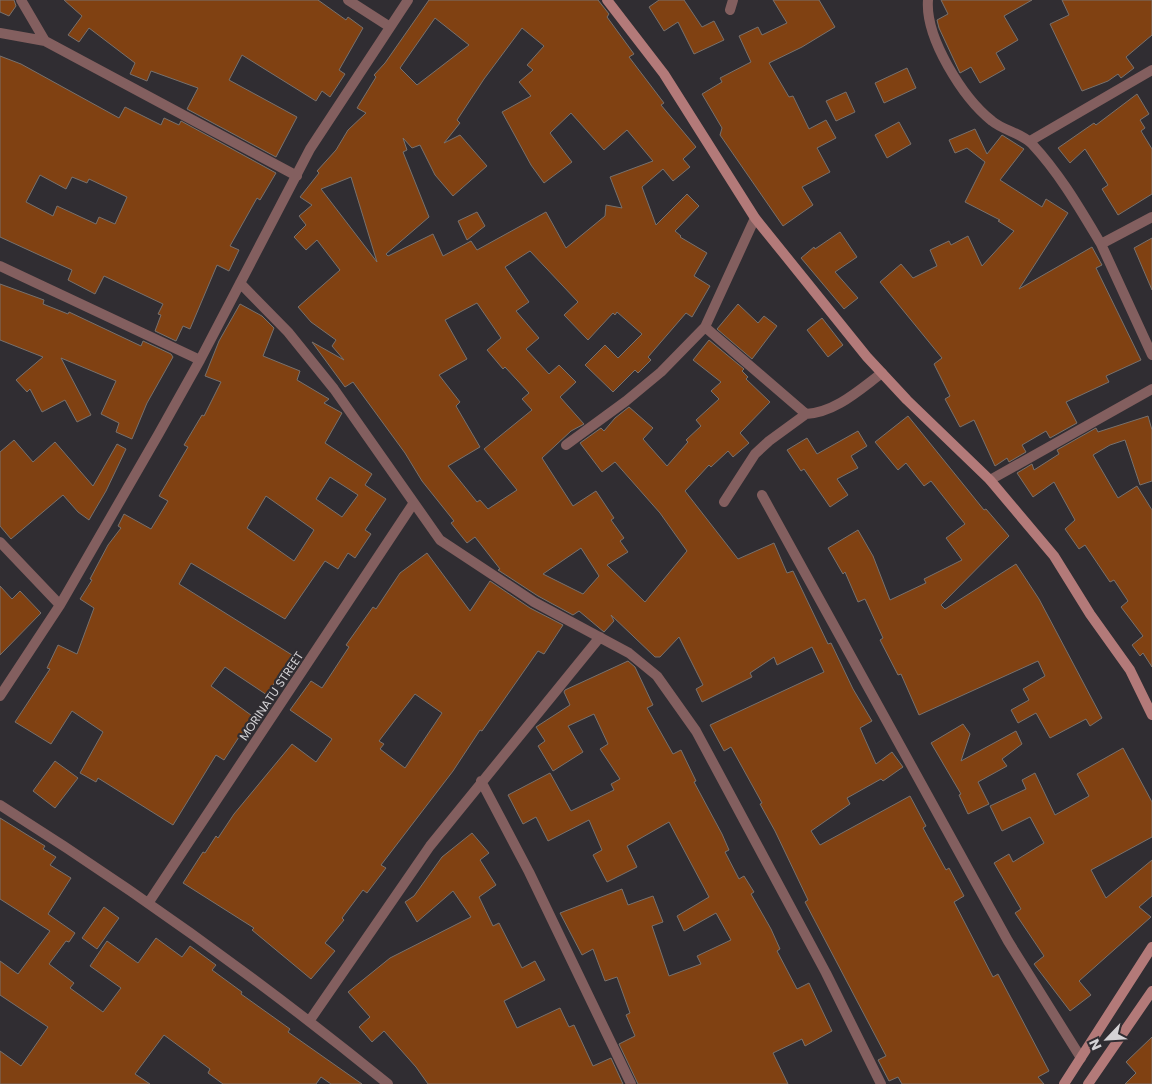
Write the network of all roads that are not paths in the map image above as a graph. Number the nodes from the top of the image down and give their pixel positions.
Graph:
1 (20, 0) edge
2 (348, 0) edge
3 (408, 0) edge
4 (606, 0) edge
5 (928, 0) edge
6 (390, 27) junction
7 (0, 33) edge
8 (45, 41) junction
9 (1152, 70) edge
10 (1030, 141) junction
11 (298, 176) junction
12 (1152, 217) edge
13 (755, 218) junction
14 (1101, 244) junction
15 (0, 266) edge
16 (240, 284) junction
17 (705, 327) junction
18 (1152, 356) edge
19 (200, 360) junction
20 (882, 373) junction
21 (1152, 389) edge
22 (806, 414) junction
23 (566, 445) dead end
24 (990, 480) junction
25 (762, 495) dead end
26 (724, 502) dead end
27 (413, 504) junction
28 (0, 542) edge
29 (60, 604) junction
30 (600, 638) junction
31 (0, 696) edge
32 (1152, 715) edge
33 (481, 781) junction
34 (0, 805) edge
35 (149, 902) junction
36 (1152, 947) edge
37 (1152, 991) edge
38 (310, 1020) junction
39 (1081, 1058) junction
40 (388, 1084) edge
41 (631, 1084) edge
42 (881, 1084) edge
43 (1064, 1084) edge
44 (1088, 1084) edge

1 - 8 street
2 - 6 street
3 - 6 street
4 - 13 street
5 - 10 street
6 - 11 street
7 - 8 street
8 - 11 street
9 - 10 street
10 - 14 street
11 - 16 street
12 - 14 street
13 - 17 street
13 - 20 street
14 - 18 street
15 - 19 street
16 - 19 street
16 - 27 street
17 - 22 street
17 - 23 street
19 - 29 street
20 - 22 street
20 - 24 street
21 - 24 street
22 - 26 street
24 - 32 street
25 - 39 street
27 - 30 street
27 - 35 street, MORINATU STREET
28 - 29 street
29 - 31 street
30 - 33 street
30 - 42 street
33 - 38 street
33 - 41 street
34 - 35 street
35 - 38 street
36 - 39 street
37 - 44 street
38 - 40 street
39 - 43 street

